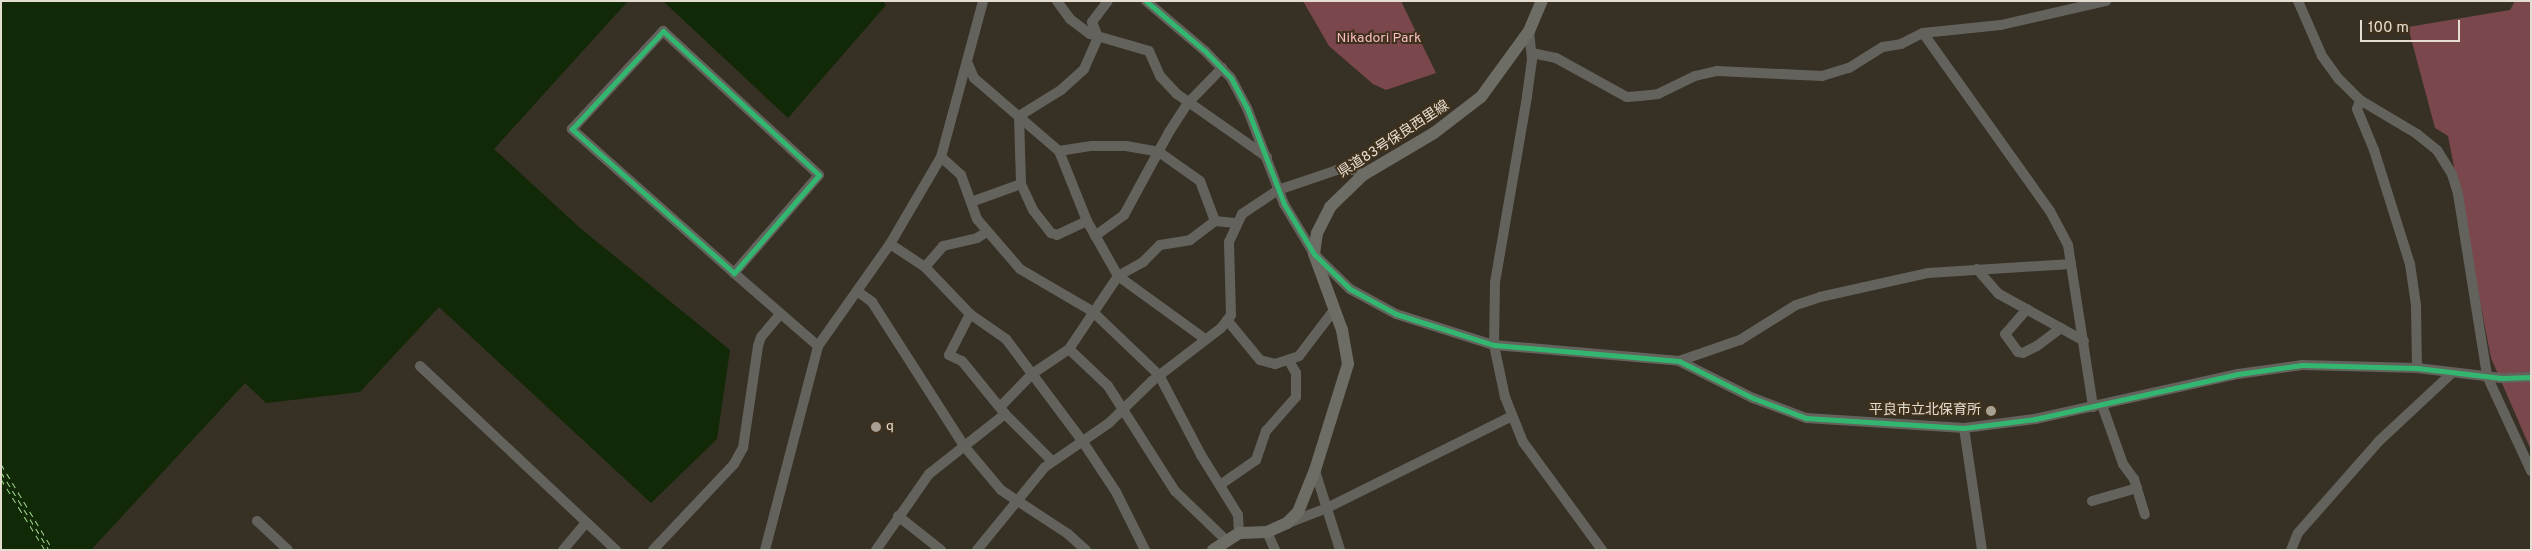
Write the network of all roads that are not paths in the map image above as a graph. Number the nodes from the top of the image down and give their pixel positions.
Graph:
1 (984, 1) edge
2 (1057, 1) edge
3 (1108, 1) edge
4 (1146, 1) edge
5 (1542, 1) edge
6 (2106, 1) edge
7 (2298, 1) edge
8 (1530, 31) junction
9 (1923, 33) junction
10 (1098, 37) junction
11 (1532, 53) junction
12 (968, 64) junction
13 (1222, 68) junction
14 (2360, 100) junction
15 (1188, 103) junction
16 (1019, 116) junction
17 (1059, 151) junction
18 (1159, 152) junction
19 (940, 157) junction
20 (1267, 157) junction
21 (1363, 174) junction
22 (1021, 184) junction
23 (1278, 190) junction
24 (971, 202) junction
25 (1087, 221) junction
26 (1215, 221) junction
27 (1235, 222) junction
28 (987, 232) junction
29 (1095, 236) junction
30 (890, 244) junction
31 (1314, 254) junction
32 (2071, 264) junction
33 (925, 267) junction
34 (1977, 269) junction
35 (734, 273) junction
36 (1118, 276) junction
37 (856, 291) junction
38 (2027, 309) junction
39 (1334, 310) junction
40 (1092, 311) junction
41 (780, 314) junction
42 (970, 314) junction
43 (1227, 320) junction
44 (2061, 328) junction
45 (1205, 339) junction
46 (2084, 341) junction
47 (1494, 345) junction
48 (818, 346) junction
49 (1069, 349) junction
50 (1289, 361) junction
51 (1679, 361) junction
52 (420, 366) dead end
53 (2417, 368) junction
54 (2452, 373) junction
55 (1032, 374) junction
56 (1159, 375) junction
57 (2487, 376) junction
58 (2531, 377) edge
59 (2098, 406) junction
60 (1125, 409) junction
61 (1003, 410) junction
62 (1512, 416) junction
63 (1964, 428) junction
64 (1084, 442) junction
65 (964, 446) junction
66 (1052, 461) junction
67 (1314, 470) junction
68 (2531, 471) edge
69 (1220, 485) junction
70 (2137, 488) junction
71 (1016, 501) junction
72 (2092, 501) dead end
73 (1325, 509) junction
74 (2145, 514) dead end
75 (898, 516) junction
76 (257, 521) dead end
77 (586, 522) junction
78 (1287, 523) junction
79 (1267, 532) junction
80 (1239, 533) junction
81 (1226, 540) junction
82 (879, 548) edge
83 (288, 550) edge
84 (563, 550) edge
85 (616, 550) edge
86 (653, 550) edge
87 (765, 550) edge
88 (940, 550) edge
89 (977, 550) edge
90 (1086, 550) edge
91 (1145, 550) edge
92 (1213, 550) edge
93 (1275, 550) edge
94 (1340, 550) edge
95 (1602, 550) edge
96 (1982, 550) edge
97 (2291, 550) edge

1 - 12 street
2 - 10 street
3 - 10 street
4 - 13 street
5 - 8 main road, 県道83号保良西里線
6 - 9 street
7 - 14 street
8 - 11 street
8 - 21 main road, 県道83号保良西里線
9 - 11 street
9 - 32 street
10 - 15 street
10 - 16 street
11 - 47 street
12 - 16 street
12 - 19 street
13 - 15 street
13 - 20 street
14 - 53 street
14 - 57 street
15 - 18 street
15 - 20 street
16 - 17 street
16 - 22 street
17 - 18 street
17 - 25 street
18 - 26 street
18 - 29 street
19 - 24 street
19 - 30 street
20 - 23 street
21 - 23 street
21 - 31 main road, 県道83号保良西里線
22 - 24 street
22 - 25 street
23 - 27 street
23 - 31 street
24 - 28 street
25 - 29 street
26 - 27 street
26 - 36 street
27 - 43 street
28 - 33 street
28 - 40 street
29 - 36 street
30 - 33 street
30 - 37 street
31 - 39 main road
31 - 47 street
32 - 34 street
32 - 46 street
33 - 42 street
34 - 38 street
34 - 51 street
35 - 35 street
35 - 41 street
36 - 40 street
36 - 45 street
37 - 48 street
37 - 65 street
38 - 44 street
38 - 44 street
39 - 50 street
39 - 67 main road
40 - 49 street
40 - 56 street
41 - 48 street
41 - 86 street
42 - 55 street
42 - 61 street
43 - 45 street
43 - 50 street
44 - 46 street
45 - 56 street
46 - 59 street
47 - 51 street
47 - 62 street
48 - 87 street
49 - 55 street
49 - 60 street
50 - 69 street
51 - 63 street
52 - 77 street
53 - 54 street
53 - 59 street
54 - 57 street
54 - 97 street
55 - 61 street
55 - 64 street
56 - 60 street
56 - 69 street
57 - 58 street
57 - 68 street
59 - 63 street
59 - 70 street
60 - 64 street
60 - 81 street
61 - 65 street
61 - 66 street
62 - 73 street
62 - 95 street
63 - 96 street
64 - 66 street
64 - 91 street
65 - 71 street
65 - 75 street
66 - 71 street
67 - 73 street
67 - 78 main road
69 - 80 street
70 - 72 street
70 - 74 street
71 - 89 street
71 - 90 street
73 - 78 street
73 - 94 street
75 - 82 street
75 - 88 street
76 - 83 street
77 - 84 street
77 - 85 street
78 - 79 main road
79 - 80 main road
79 - 93 street
80 - 81 main road
81 - 92 main road

